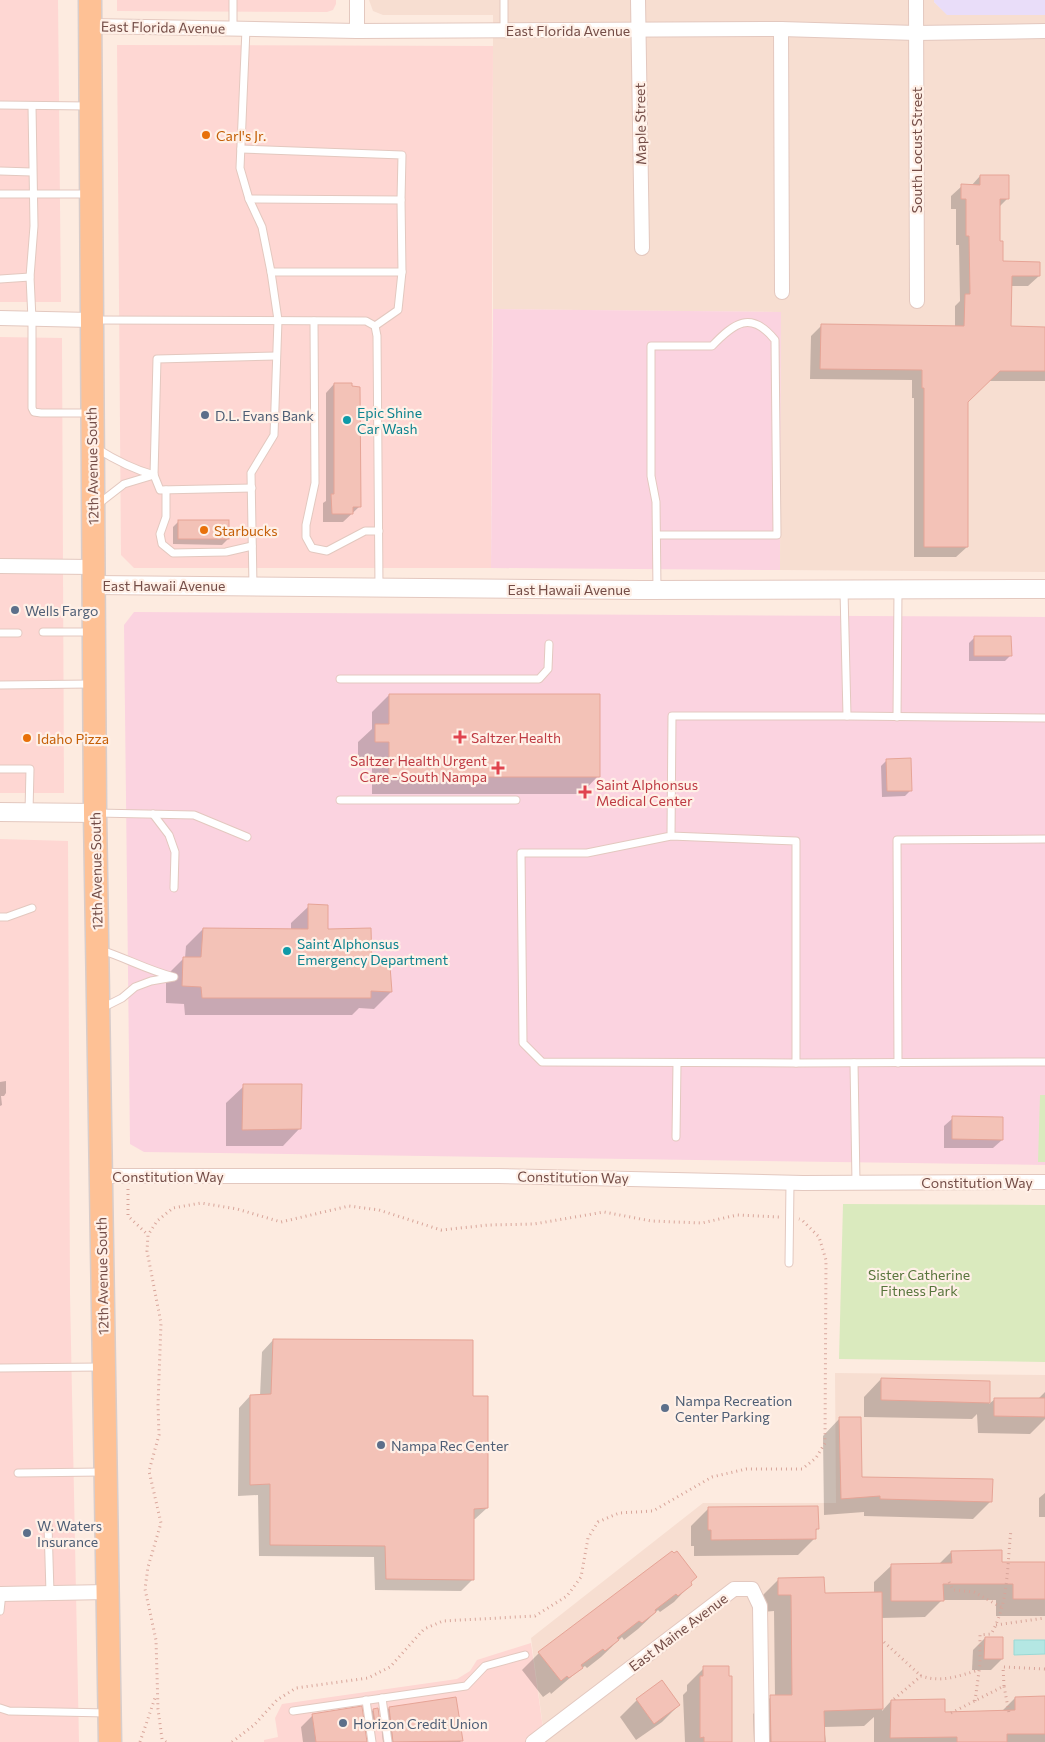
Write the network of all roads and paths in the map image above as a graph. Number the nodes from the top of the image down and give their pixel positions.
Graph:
1 (90, 0) edge
2 (233, 0) edge
3 (357, 0) edge
4 (504, 0) edge
5 (638, 0) edge
6 (916, 0) edge
7 (90, 26) junction
8 (240, 28) junction
9 (781, 29) junction
10 (504, 30) junction
11 (639, 30) junction
12 (357, 31) junction
13 (1045, 31) edge
14 (916, 33) junction
15 (0, 105) edge
16 (32, 106) junction
17 (91, 106) junction
18 (241, 149) junction
19 (0, 172) edge
20 (32, 172) junction
21 (0, 194) edge
22 (33, 194) junction
23 (91, 194) junction
24 (249, 199) junction
25 (401, 200) junction
26 (642, 248) dead end
27 (271, 272) junction
28 (402, 272) junction
29 (30, 277) junction
30 (0, 279) edge
31 (782, 292) dead end
32 (917, 300) dead end
33 (0, 318) edge
34 (32, 319) junction
35 (91, 320) junction
36 (278, 320) junction
37 (314, 321) junction
38 (375, 326) junction
39 (276, 356) junction
40 (92, 413) junction
41 (92, 446) junction
42 (154, 475) junction
43 (252, 488) junction
44 (166, 490) junction
45 (93, 508) junction
46 (379, 531) junction
47 (657, 535) junction
48 (252, 546) junction
49 (0, 566) edge
50 (93, 576) junction
51 (253, 586) junction
52 (379, 588) junction
53 (1045, 589) edge
54 (657, 590) junction
55 (844, 590) junction
56 (898, 590) junction
57 (43, 632) dead end
58 (94, 632) junction
59 (0, 633) edge
60 (18, 633) dead end
61 (549, 644) dead end
62 (340, 679) dead end
63 (94, 684) junction
64 (0, 685) edge
65 (847, 716) junction
66 (897, 717) junction
67 (1045, 718) edge
68 (0, 769) edge
69 (340, 800) dead end
70 (516, 800) dead end
71 (0, 812) edge
72 (29, 812) junction
73 (95, 813) junction
74 (153, 814) junction
75 (671, 836) junction
76 (247, 837) dead end
77 (1045, 839) edge
78 (174, 888) dead end
79 (32, 908) dead end
80 (0, 917) edge
81 (97, 948) junction
82 (98, 1010) junction
83 (1045, 1062) edge
84 (677, 1063) junction
85 (796, 1063) junction
86 (854, 1063) junction
87 (898, 1063) junction
88 (676, 1137) dead end
89 (100, 1176) junction
90 (129, 1176) junction
91 (790, 1182) junction
92 (856, 1182) junction
93 (1045, 1182) edge
94 (790, 1218) junction
95 (148, 1235) junction
96 (789, 1263) dead end
97 (103, 1367) junction
98 (0, 1368) edge
99 (105, 1472) junction
100 (18, 1473) dead end
101 (48, 1524) dead end
102 (1011, 1530) dead end
103 (949, 1582) dead end
104 (108, 1592) junction
105 (50, 1593) junction
106 (1, 1594) edge
107 (1002, 1607) junction
108 (0, 1611) edge
109 (1045, 1618) edge
110 (996, 1625) junction
111 (884, 1642) dead end
112 (525, 1655) dead end
113 (1045, 1669) edge
114 (979, 1670) junction
115 (921, 1676) junction
116 (1004, 1686) junction
117 (157, 1692) junction
118 (382, 1698) junction
119 (894, 1699) dead end
120 (366, 1700) junction
121 (975, 1701) junction
122 (0, 1708) edge
123 (293, 1710) dead end
124 (109, 1713) junction
125 (950, 1713) dead end
126 (1009, 1714) dead end
127 (110, 1742) edge
128 (140, 1742) edge
129 (166, 1742) edge
130 (232, 1742) edge
131 (372, 1742) edge
132 (388, 1742) edge
133 (533, 1742) edge
134 (762, 1742) edge

1 - 7 main road, 12th Avenue South
2 - 8 lane
3 - 12 street
4 - 10 lane
5 - 11 street, Maple Street
6 - 14 street, South Locust Street
7 - 8 street, East Florida Avenue
7 - 17 main road, 12th Avenue South
8 - 12 street, East Florida Avenue
8 - 18 lane
9 - 11 street, East Florida Avenue
9 - 14 street, East Florida Avenue
9 - 31 street
10 - 11 street, East Florida Avenue
10 - 12 street, East Florida Avenue
11 - 26 street, Maple Street
13 - 14 street, East Florida Avenue
14 - 32 street, South Locust Street
15 - 16 lane
16 - 17 lane
16 - 20 lane
17 - 23 main road, 12th Avenue South
18 - 24 lane
18 - 25 lane
19 - 20 lane
20 - 22 lane
21 - 22 lane
22 - 23 lane
22 - 29 lane
23 - 35 main road, 12th Avenue South
24 - 25 lane
24 - 27 lane
25 - 28 lane
27 - 28 lane
27 - 36 lane
28 - 38 lane
29 - 30 lane
29 - 34 lane
33 - 34 street
34 - 35 street
34 - 40 lane
35 - 36 lane
35 - 40 main road, 12th Avenue South
36 - 37 lane
36 - 39 lane
37 - 38 lane
37 - 46 lane
38 - 46 lane
39 - 42 lane
39 - 43 lane
40 - 41 main road, 12th Avenue South
41 - 42 lane
41 - 45 main road, 12th Avenue South
42 - 44 lane
42 - 45 lane
43 - 44 lane
43 - 48 lane
44 - 48 lane
45 - 50 main road, 12th Avenue South
46 - 52 lane
47 - 47 lane
47 - 54 lane
48 - 51 lane
49 - 50 street
50 - 51 street, East Hawaii Avenue
50 - 58 main road, 12th Avenue South
51 - 52 street, East Hawaii Avenue
52 - 54 street, East Hawaii Avenue
53 - 56 street, East Hawaii Avenue
54 - 55 street, East Hawaii Avenue
55 - 56 street, East Hawaii Avenue
55 - 65 lane
56 - 66 lane
57 - 58 lane
58 - 63 main road, 12th Avenue South
59 - 60 lane
61 - 62 lane
63 - 64 lane
63 - 73 main road, 12th Avenue South
65 - 66 lane
65 - 75 lane
66 - 67 lane
68 - 72 lane
69 - 70 lane
71 - 72 street
72 - 73 street
73 - 74 lane
73 - 81 main road, 12th Avenue South
74 - 76 lane
74 - 78 lane
75 - 84 lane
75 - 85 lane
77 - 87 lane
79 - 80 lane
81 - 82 main road, 12th Avenue South
81 - 82 lane
82 - 89 main road, 12th Avenue South
83 - 87 lane
84 - 85 lane
84 - 88 lane
85 - 86 lane
86 - 87 lane
86 - 92 lane
89 - 90 street, Constitution Way
89 - 97 main road, 12th Avenue South
90 - 91 street, Constitution Way
90 - 95 path
91 - 92 street, Constitution Way
91 - 94 lane
92 - 93 street, Constitution Way
94 - 95 path
94 - 96 lane
94 - 130 path
95 - 117 path
97 - 98 lane
97 - 99 main road, 12th Avenue South
99 - 100 lane
99 - 104 main road, 12th Avenue South
101 - 105 lane
102 - 107 path
103 - 107 path
104 - 105 street
104 - 124 main road, 12th Avenue South
105 - 106 street
106 - 108 lane
107 - 110 path
109 - 110 path
110 - 114 path
111 - 115 path
112 - 118 lane
113 - 116 path
114 - 115 path
114 - 121 path
115 - 119 path
116 - 121 path
116 - 126 path
117 - 128 path
117 - 129 path
118 - 120 lane
118 - 132 lane
120 - 123 lane
120 - 131 lane
121 - 125 path
122 - 124 lane
124 - 127 main road, 12th Avenue South
133 - 134 street, East Maine Avenue

